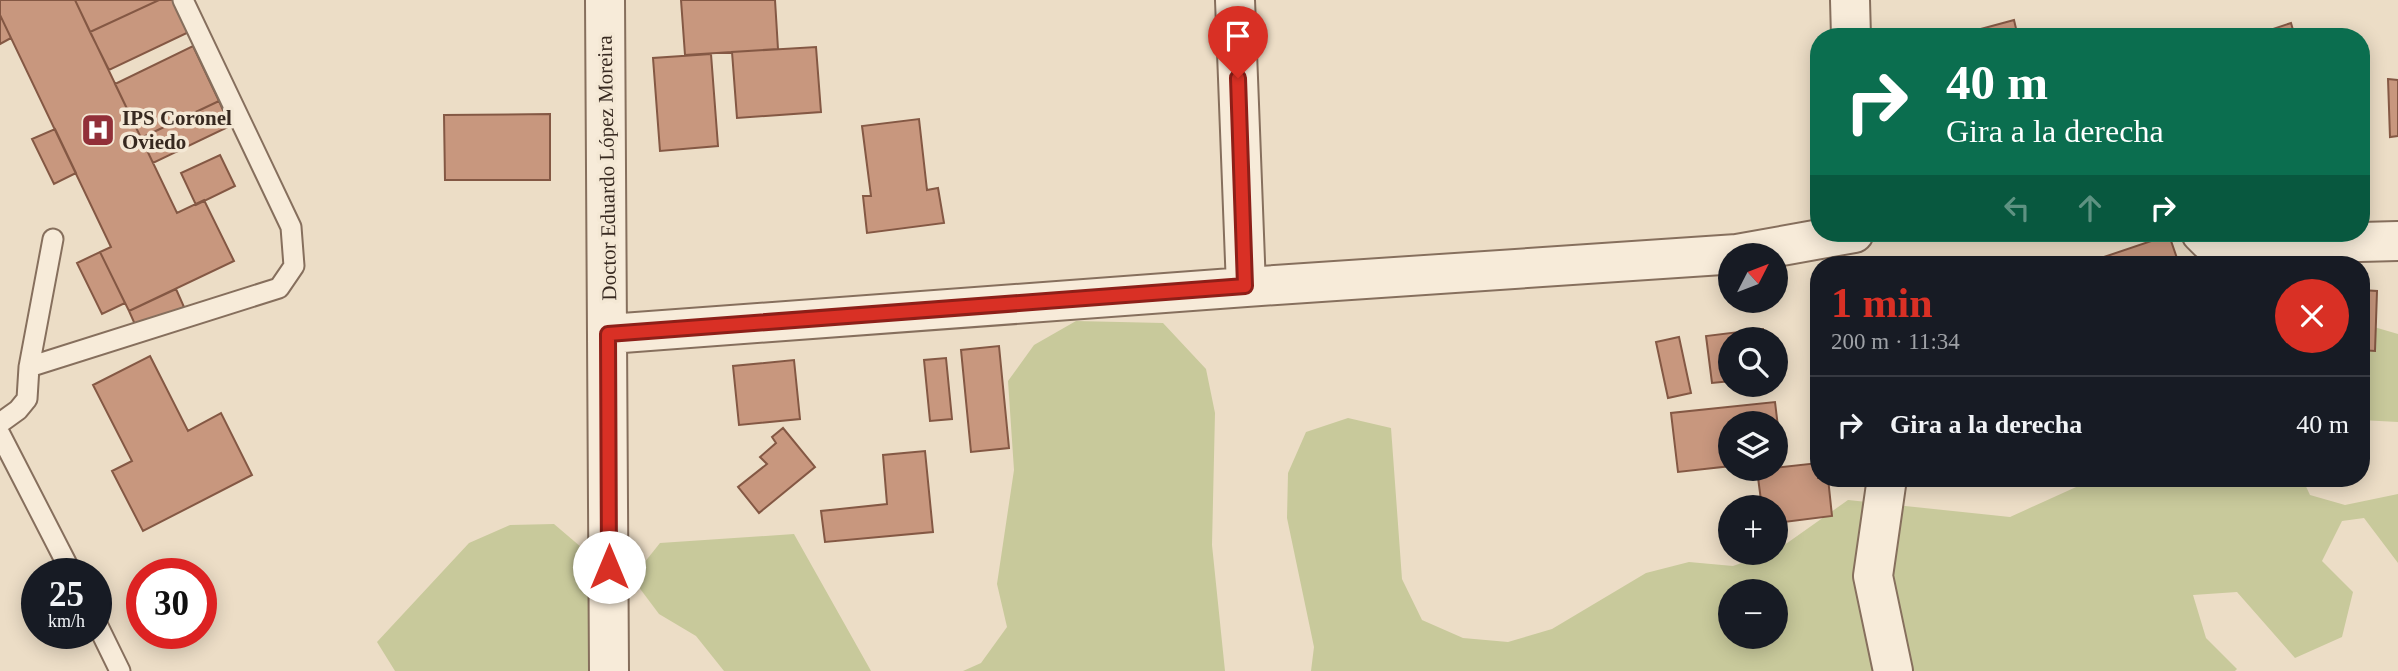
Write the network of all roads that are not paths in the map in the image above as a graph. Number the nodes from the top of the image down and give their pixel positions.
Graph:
1 (183, 0) edge
2 (605, 0) edge
3 (1235, 0) edge
4 (1850, 0) edge
5 (1851, 28) edge
6 (53, 239) dead end
7 (1810, 241) edge
8 (2398, 241) edge
9 (2220, 242) edge
10 (2362, 242) edge
11 (2370, 242) edge
12 (1245, 286) junction
13 (608, 334) junction
14 (29, 367) junction
15 (0, 423) edge
16 (0, 434) edge
17 (1886, 487) edge
18 (64, 558) edge
19 (109, 649) edge
20 (120, 671) edge
21 (610, 671) edge
22 (1893, 671) edge

1 - 14 lane
2 - 13 street, Doctor Eduardo López Moreira
3 - 12 street
4 - 5 street
6 - 14 lane
7 - 12 street
8 - 11 street
9 - 10 street
12 - 13 street
13 - 21 street, Doctor Eduardo López Moreira
14 - 15 lane
16 - 18 lane
17 - 22 street
19 - 20 lane

